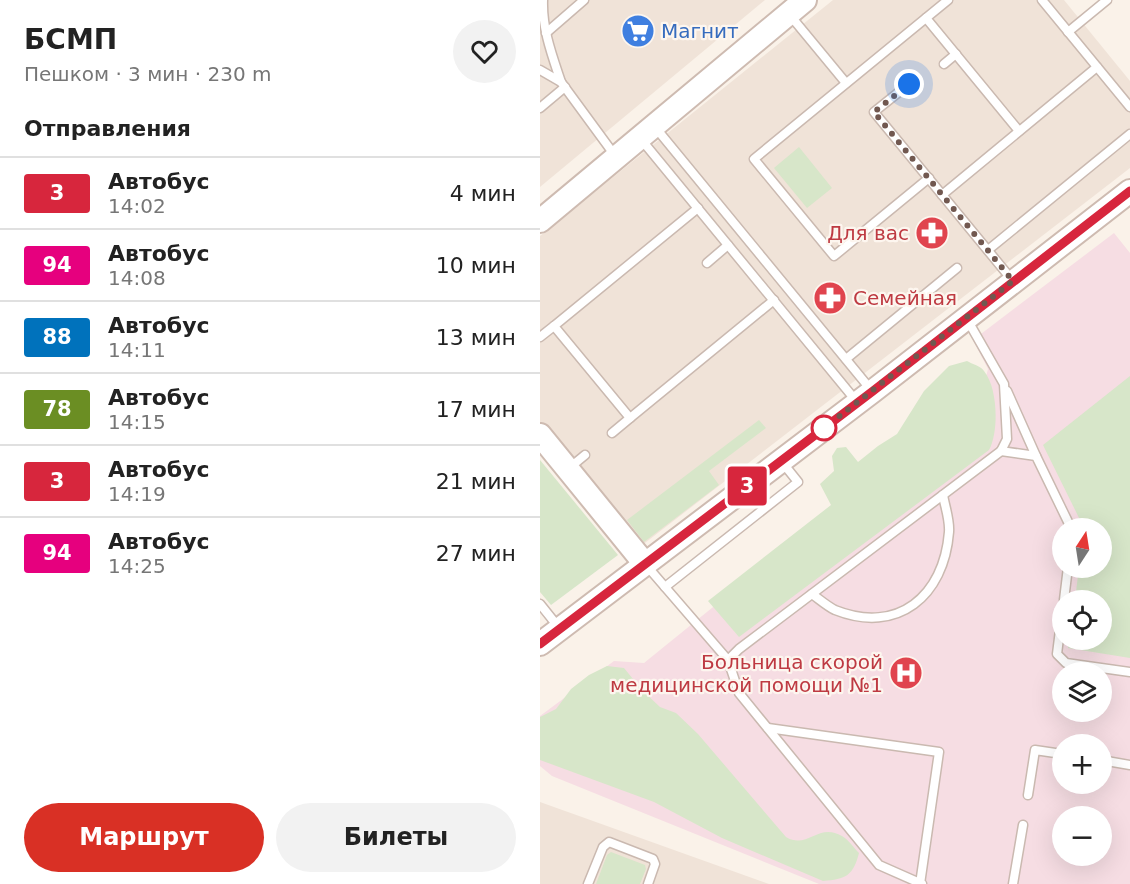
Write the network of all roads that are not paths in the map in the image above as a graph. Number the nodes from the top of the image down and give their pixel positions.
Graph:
1 (543, 0) edge
2 (584, 0) edge
3 (948, 0) edge
4 (1042, 0) edge
5 (1107, 0) edge
6 (797, 7) edge
7 (926, 18) junction
8 (543, 29) edge
9 (1068, 32) junction
10 (956, 54) junction
11 (944, 64) dead end
12 (1097, 67) junction
13 (540, 70) edge
14 (846, 83) junction
15 (909, 84) dead end
16 (563, 85) junction
17 (1130, 106) edge
18 (540, 108) edge
19 (1019, 131) junction
20 (647, 132) junction
21 (1130, 134) edge
22 (617, 158) junction
23 (928, 178) junction
24 (1130, 191) edge
25 (942, 195) junction
26 (698, 208) junction
27 (540, 221) edge
28 (729, 246) junction
29 (988, 250) junction
30 (707, 263) dead end
31 (957, 268) dead end
32 (1013, 281) junction
33 (774, 300) junction
34 (967, 319) junction
35 (554, 326) junction
36 (540, 337) edge
37 (846, 359) junction
38 (1004, 384) junction
39 (865, 397) junction
40 (630, 418) junction
41 (612, 433) dead end
42 (540, 435) edge
43 (1001, 452) junction
44 (1036, 456) junction
45 (781, 461) junction
46 (943, 495) junction
47 (1066, 518) edge
48 (645, 564) junction
49 (665, 586) junction
50 (812, 594) junction
51 (540, 604) edge
52 (560, 629) junction
53 (540, 644) edge
54 (1058, 650) edge
55 (728, 660) junction
56 (1130, 672) edge
57 (768, 728) junction
58 (1052, 753) edge
59 (1112, 762) edge
60 (1130, 765) edge
61 (1028, 795) dead end
62 (1023, 825) dead end
63 (588, 884) edge
64 (648, 884) edge
65 (921, 884) edge
66 (1013, 884) edge

1 - 8 lane
2 - 8 lane
3 - 7 lane
4 - 9 lane
5 - 9 lane
6 - 14 lane
6 - 20 main road
7 - 10 lane
7 - 14 lane
8 - 16 lane
9 - 12 lane
10 - 11 lane
10 - 19 lane
12 - 17 lane
12 - 19 lane
13 - 16 lane
14 - 23 lane
15 - 23 lane
16 - 18 lane
16 - 22 lane
19 - 25 lane
20 - 22 main road
20 - 26 lane
20 - 37 lane
21 - 29 lane
22 - 27 main road
23 - 25 lane
24 - 32 main road
25 - 29 lane
26 - 28 lane
26 - 35 lane
28 - 30 lane
28 - 33 lane
29 - 32 lane
31 - 37 lane
32 - 34 main road
33 - 39 lane
33 - 40 lane
34 - 38 lane
34 - 39 main road
35 - 36 lane
35 - 40 lane
37 - 39 lane
38 - 43 lane
38 - 44 lane
39 - 45 main road
40 - 41 lane
42 - 48 main road
43 - 44 lane
43 - 46 lane
44 - 47 lane
45 - 48 main road
45 - 49 lane
46 - 50 lane
46 - 50 lane
48 - 49 lane
48 - 52 main road
49 - 55 lane
50 - 55 lane
51 - 52 lane
52 - 53 main road
54 - 56 lane
55 - 57 lane
57 - 65 lane
57 - 65 lane
58 - 61 lane
59 - 60 lane
62 - 66 lane
63 - 64 lane

